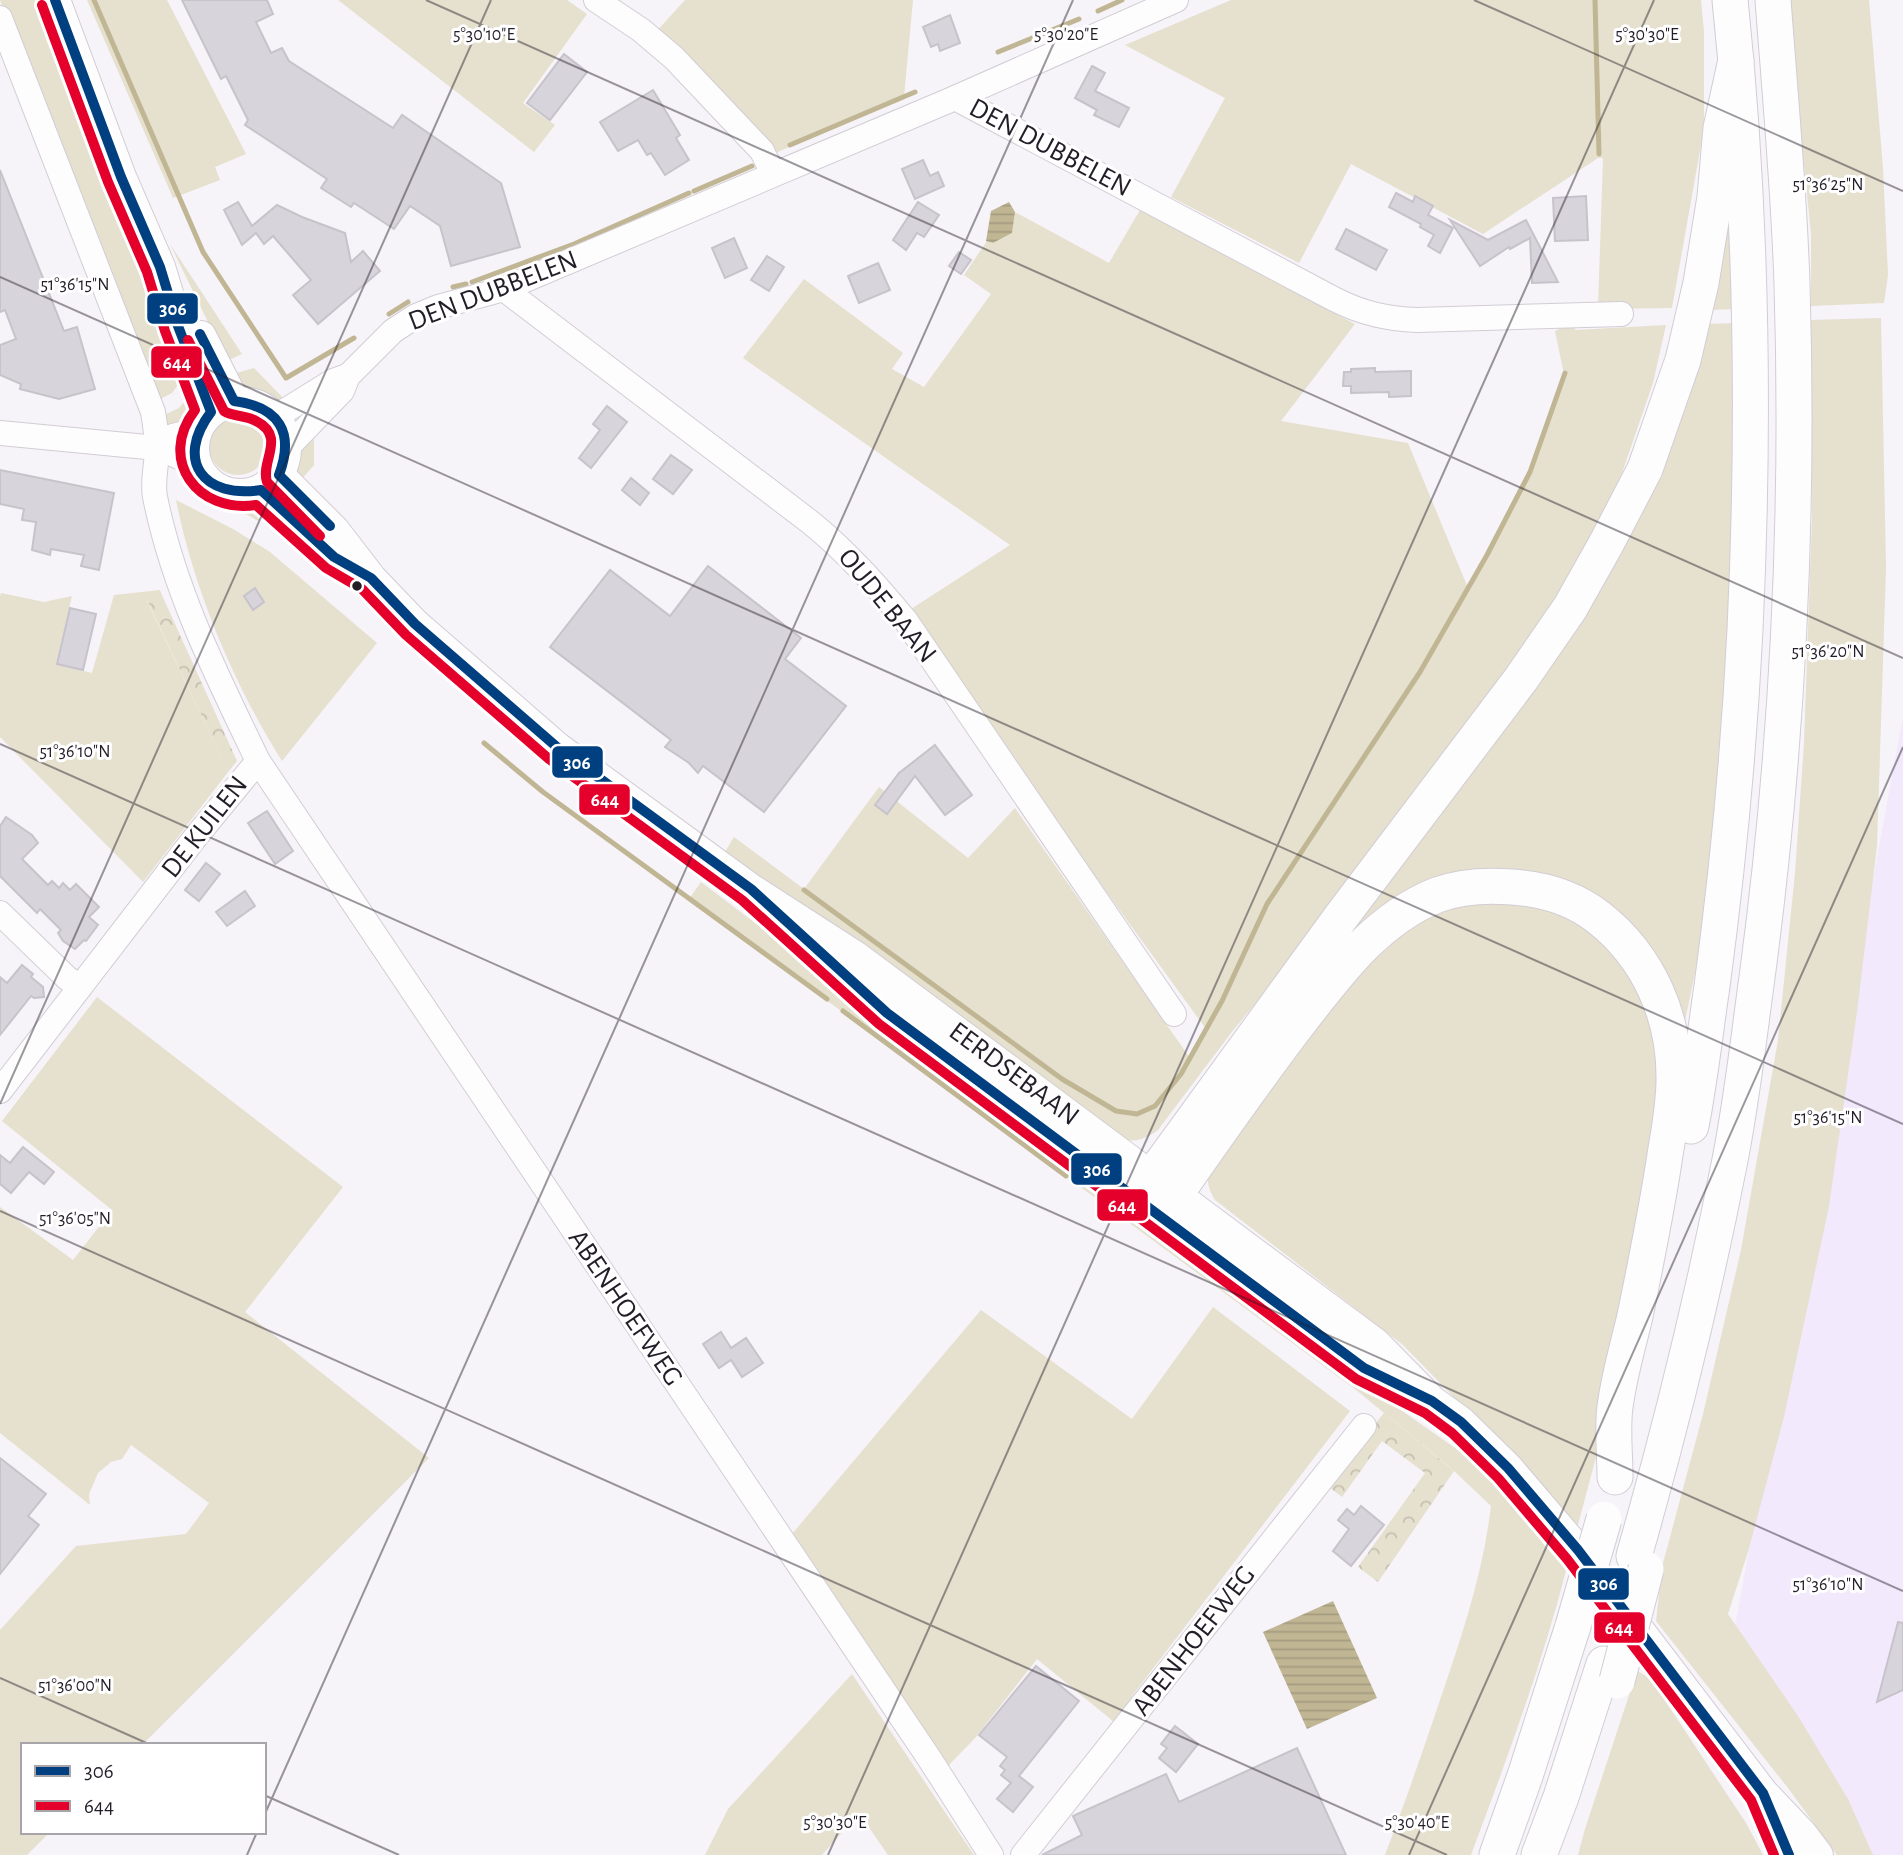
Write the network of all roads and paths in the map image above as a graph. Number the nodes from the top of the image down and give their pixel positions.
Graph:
1 (55, 0) edge
2 (596, 0) edge
3 (1176, 0) edge
4 (1730, 0) edge
5 (1773, 0) edge
6 (0, 18) edge
7 (1736, 60) junction
8 (955, 98) junction
9 (774, 174) junction
10 (504, 289) junction
11 (1621, 314) dead end
12 (348, 376) junction
13 (214, 415) junction
14 (275, 417) junction
15 (0, 433) edge
16 (157, 448) junction
17 (196, 464) junction
18 (275, 471) junction
19 (258, 761) junction
20 (0, 913) edge
21 (80, 988) junction
22 (1174, 1014) dead end
23 (0, 1091) edge
24 (1158, 1193) junction
25 (1364, 1426) dead end
26 (1615, 1477) junction
27 (1611, 1673) junction
28 (1762, 1793) junction
29 (991, 1855) edge
30 (1023, 1855) edge
31 (1497, 1855) edge
32 (1539, 1855) edge
33 (1564, 1855) edge
34 (1789, 1855) edge
35 (1818, 1855) edge

1 - 13 main road
2 - 9 street
3 - 8 street
4 - 7 highway
5 - 27 highway
6 - 16 street, DE KUILEN
7 - 24 highway
7 - 26 highway
8 - 9 street, DEN DUBBELEN
8 - 11 street, DEN DUBBELEN
9 - 10 street, DEN DUBBELEN
10 - 12 street, DEN DUBBELEN
10 - 22 street, OUDE BAAN
12 - 14 street, DEN DUBBELEN
12 - 18 street, DEN DUBBELEN
13 - 14 main road
13 - 16 street
13 - 17 main road
14 - 18 main road
15 - 16 street
16 - 17 street
16 - 19 street, DE KUILEN
17 - 18 main road
18 - 24 main road, EERDSEBAAN
19 - 21 street, DE KUILEN
19 - 29 street, ABENHOEFWEG
20 - 21 street
21 - 23 street, DE KUILEN
24 - 26 highway
24 - 28 main road, EERDSEBAAN
25 - 30 street, ABENHOEFWEG
26 - 31 highway, bridge
27 - 32 highway
27 - 33 highway
28 - 34 main road, EERDSEBAAN
28 - 35 main road, EERDSEBAAN

